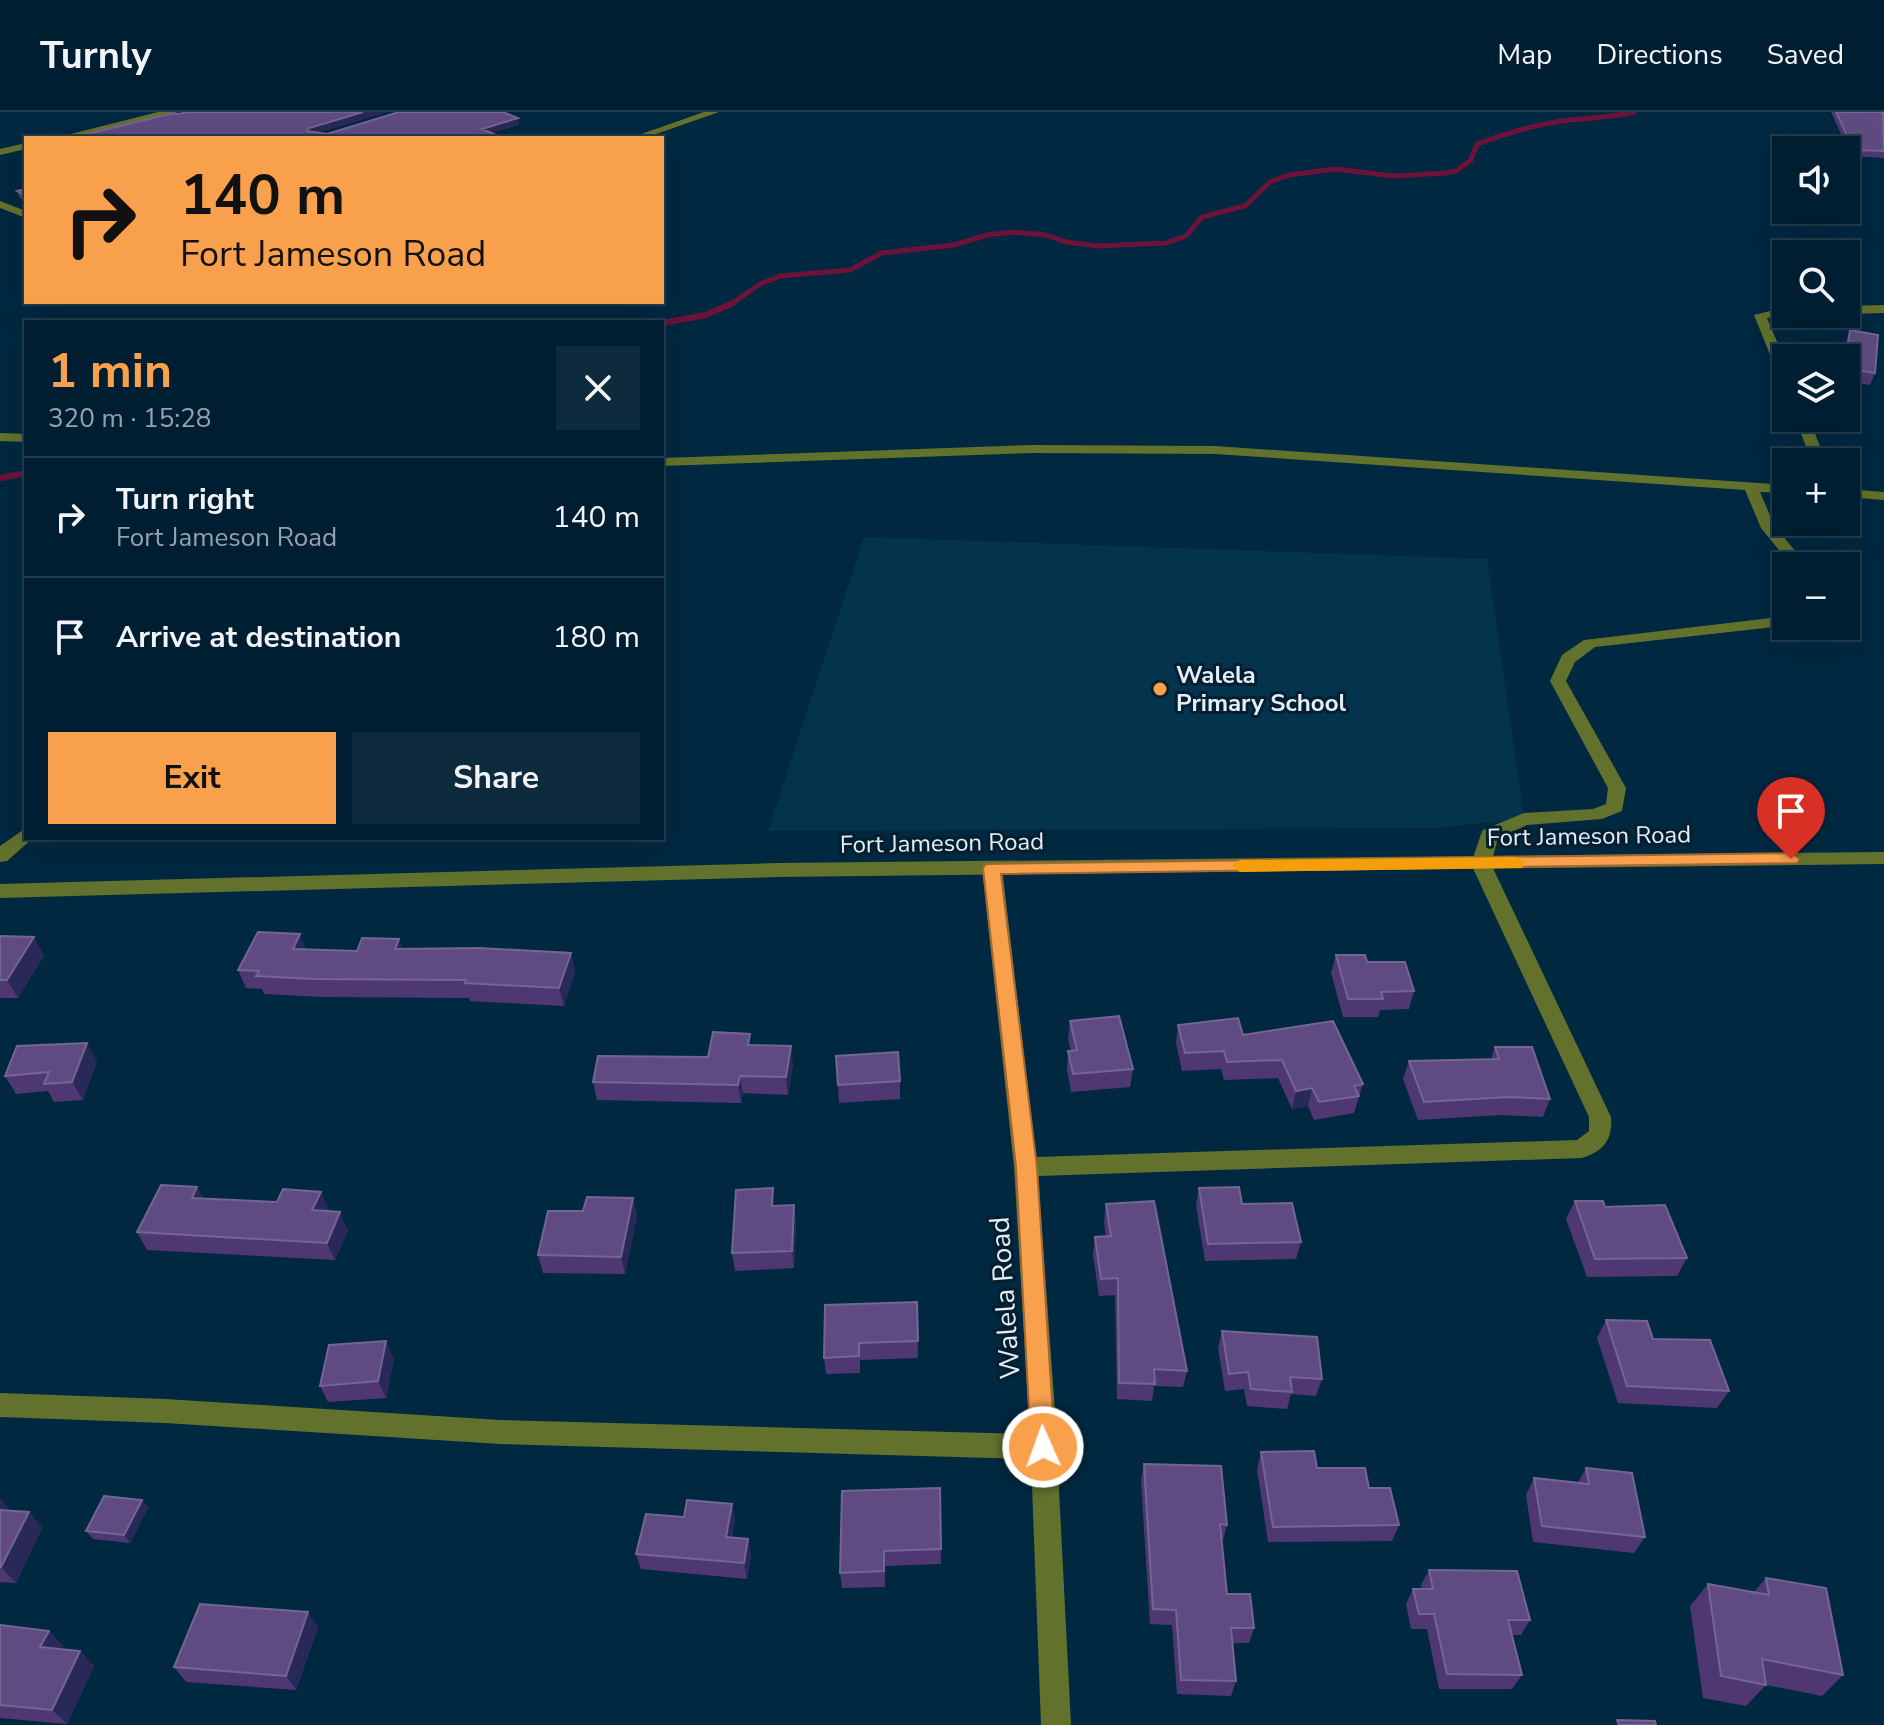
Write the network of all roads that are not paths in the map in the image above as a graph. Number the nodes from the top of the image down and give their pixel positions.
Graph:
1 (170, 112) edge
2 (714, 112) edge
3 (68, 136) edge
4 (641, 136) edge
5 (24, 146) edge
6 (0, 152) edge
7 (0, 204) edge
8 (24, 217) edge
9 (1884, 309) edge
10 (1860, 310) edge
11 (1772, 313) edge
12 (1772, 345) edge
13 (0, 437) edge
14 (24, 438) edge
15 (664, 462) edge
16 (1750, 486) junction
17 (1772, 488) edge
18 (1860, 494) edge
19 (1884, 496) edge
20 (1788, 552) edge
21 (1772, 622) edge
22 (24, 836) edge
23 (0, 856) edge
24 (1884, 858) edge
25 (1481, 864) junction
26 (992, 868) junction
27 (0, 891) edge
28 (1026, 1167) junction
29 (0, 1405) edge
30 (1043, 1447) junction
31 (1056, 1725) edge

1 - 3 street
2 - 4 street
5 - 6 street
7 - 8 street
9 - 10 street
11 - 12 street
13 - 14 street
15 - 16 street
16 - 17 street
16 - 20 street
18 - 19 street
21 - 25 street
22 - 23 street
24 - 25 street, Fort Jameson Road
25 - 26 street, Fort Jameson Road
25 - 28 street
26 - 27 street, Fort Jameson Road
26 - 28 street, Walela Road
28 - 30 street, Walela Road
29 - 30 street
30 - 31 street, Walela Road

